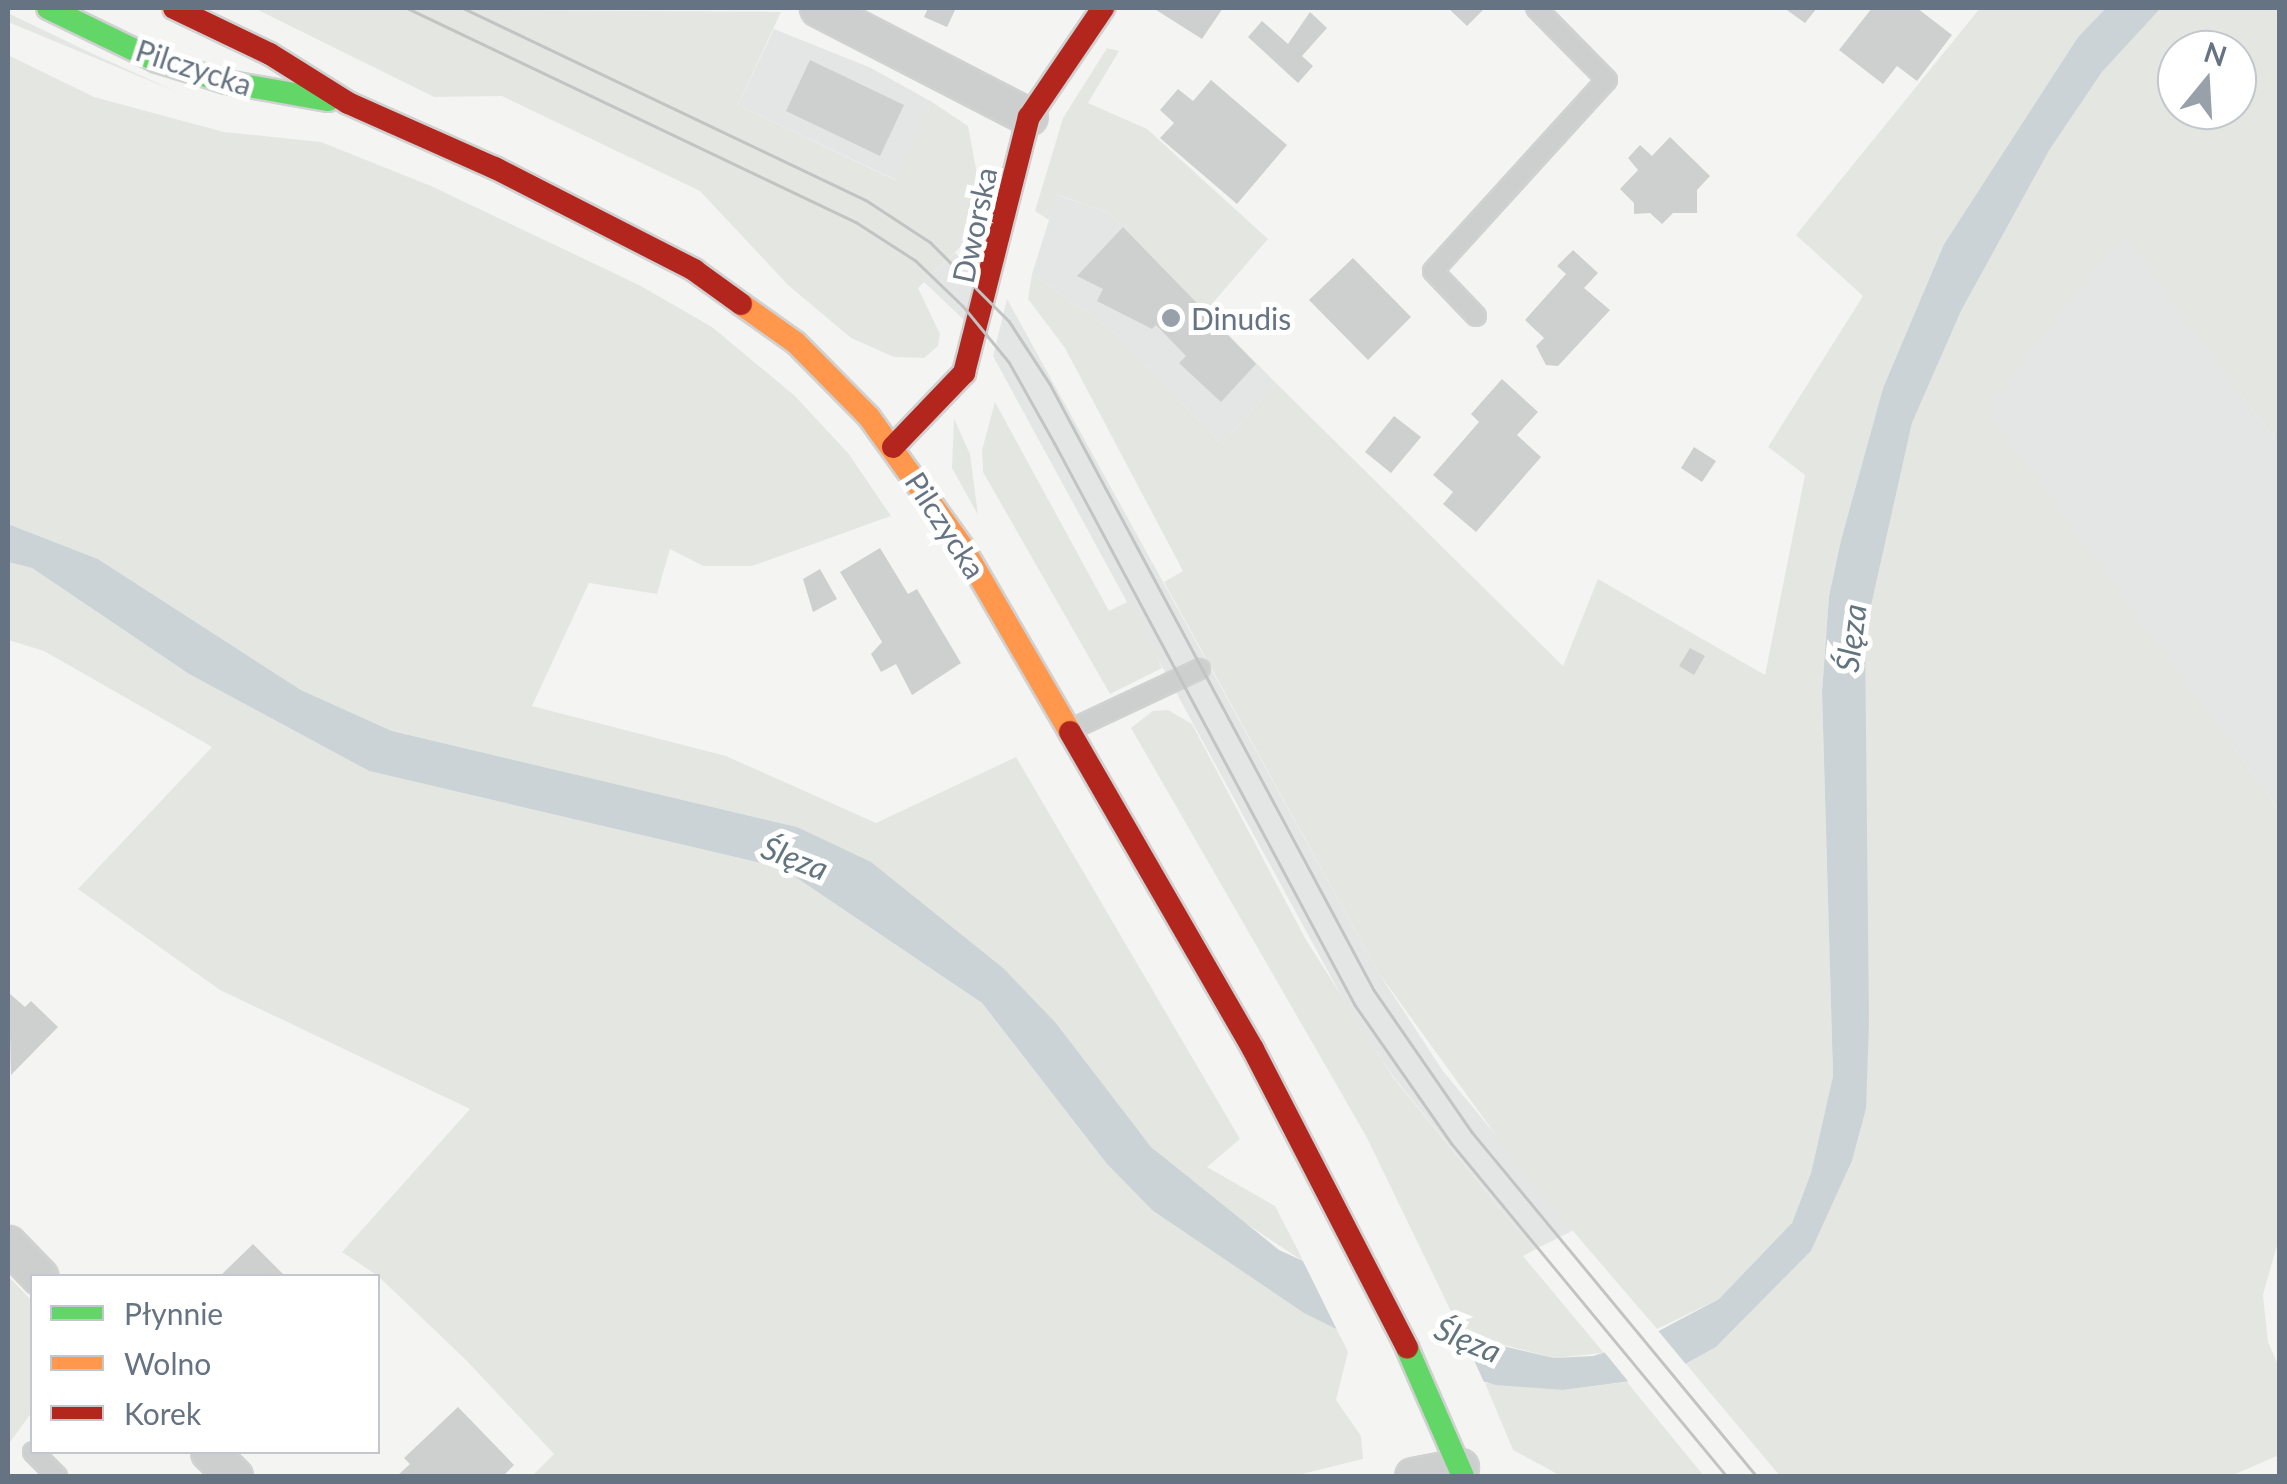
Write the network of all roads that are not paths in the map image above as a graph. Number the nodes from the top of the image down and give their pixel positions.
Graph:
1 (48, 8) edge
2 (174, 8) edge
3 (818, 8) edge
4 (1103, 8) edge
5 (1536, 8) edge
6 (348, 103) junction
7 (1029, 117) junction
8 (1476, 316) dead end
9 (893, 447) junction
10 (1200, 669) dead end
11 (1071, 730) junction
12 (8, 1244) edge
13 (38, 1274) edge
14 (35, 1454) edge
15 (212, 1454) edge
16 (1461, 1472) edge
17 (57, 1476) edge
18 (234, 1476) edge
19 (1412, 1476) edge

1 - 6 street, Pilczycka
2 - 6 street, Pilczycka
3 - 7 street
4 - 7 street, Dworska
5 - 8 lane
6 - 9 street, Pilczycka
7 - 9 street, Dworska
9 - 11 street, Pilczycka
10 - 11 lane
11 - 16 street, Pilczycka
12 - 13 street
14 - 17 lane
15 - 18 street
16 - 19 street

